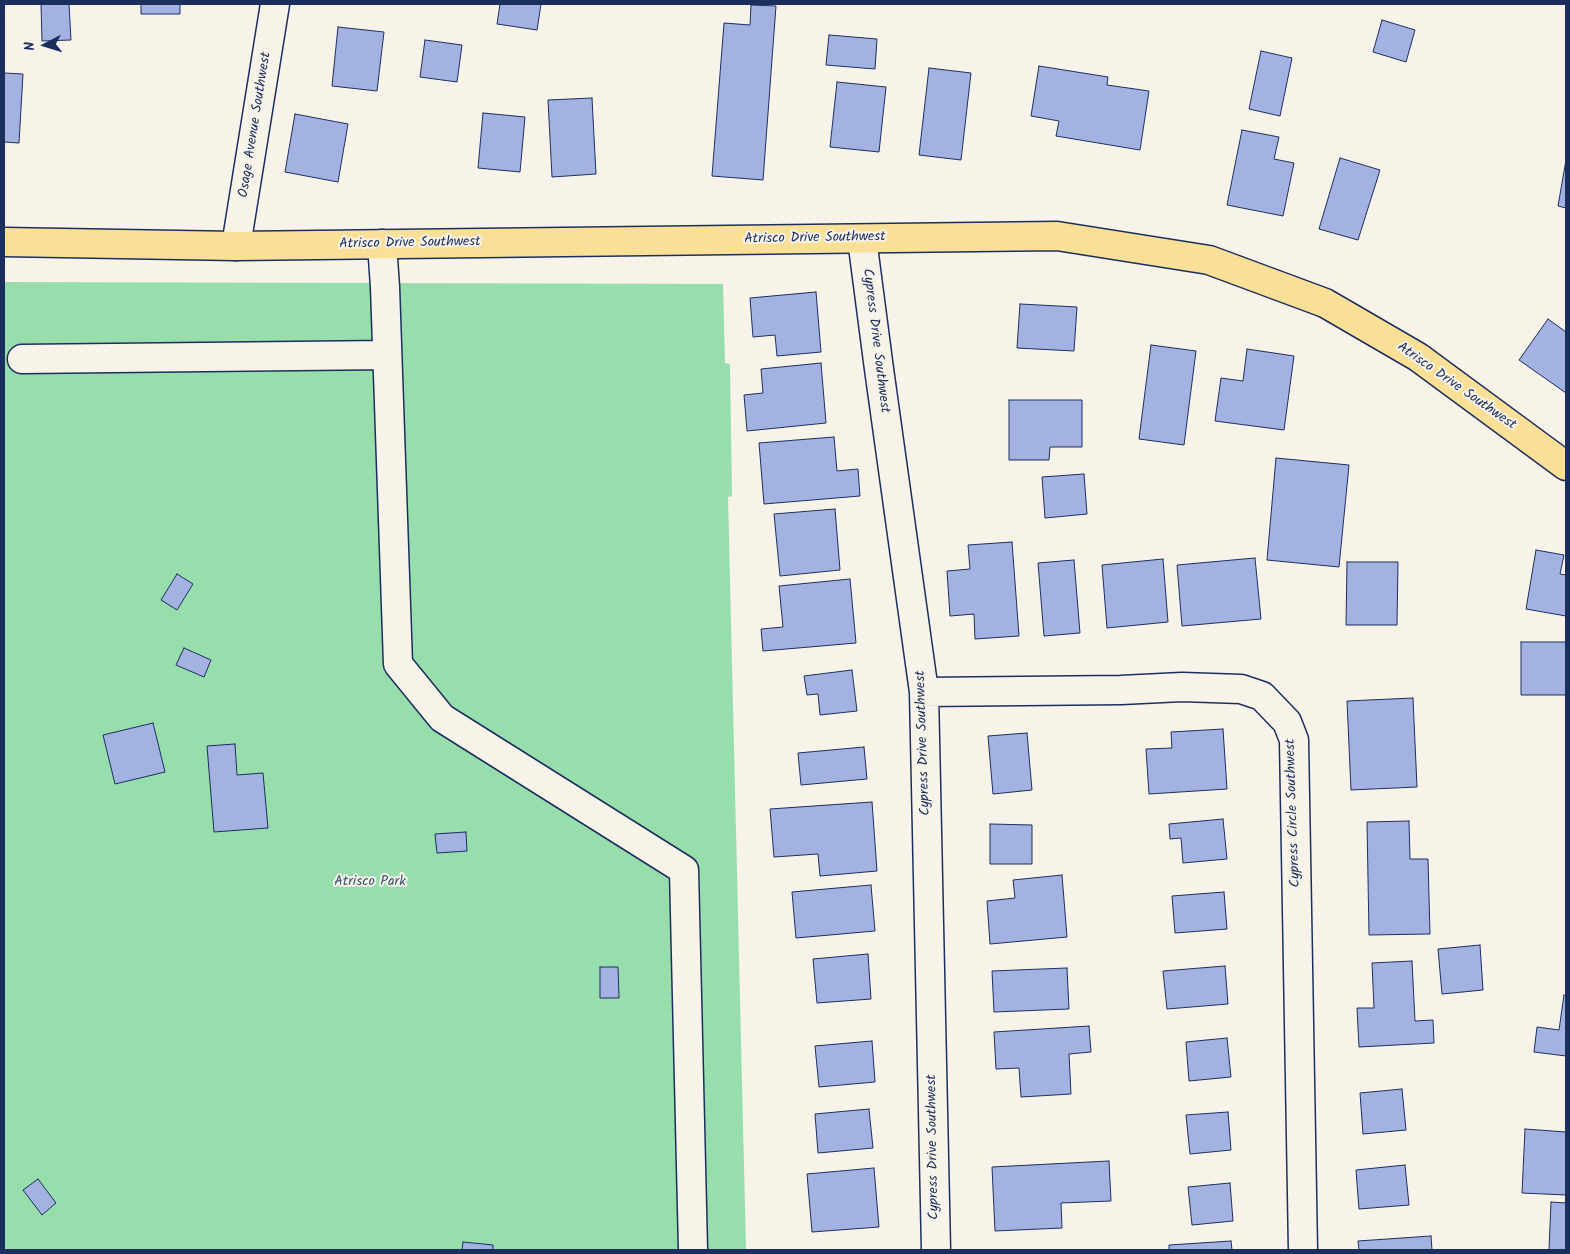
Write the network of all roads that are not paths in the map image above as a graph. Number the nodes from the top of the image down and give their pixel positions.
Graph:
1 (275, 4) edge
2 (862, 239) junction
3 (4, 242) edge
4 (382, 244) junction
5 (236, 246) junction
6 (387, 355) junction
7 (22, 359) dead end
8 (1566, 466) edge
9 (924, 692) junction
10 (693, 1250) edge
11 (936, 1250) edge
12 (1303, 1250) edge

1 - 5 street, Osage Avenue Southwest
2 - 4 main road, Atrisco Drive Southwest
2 - 8 main road, Atrisco Drive Southwest
2 - 9 street, Cypress Drive Southwest
3 - 5 main road, Atrisco Drive Southwest
4 - 5 main road, Atrisco Drive Southwest
4 - 6 street
6 - 7 street
6 - 10 street
9 - 11 street, Cypress Drive Southwest
9 - 12 street, Cypress Circle Southwest

